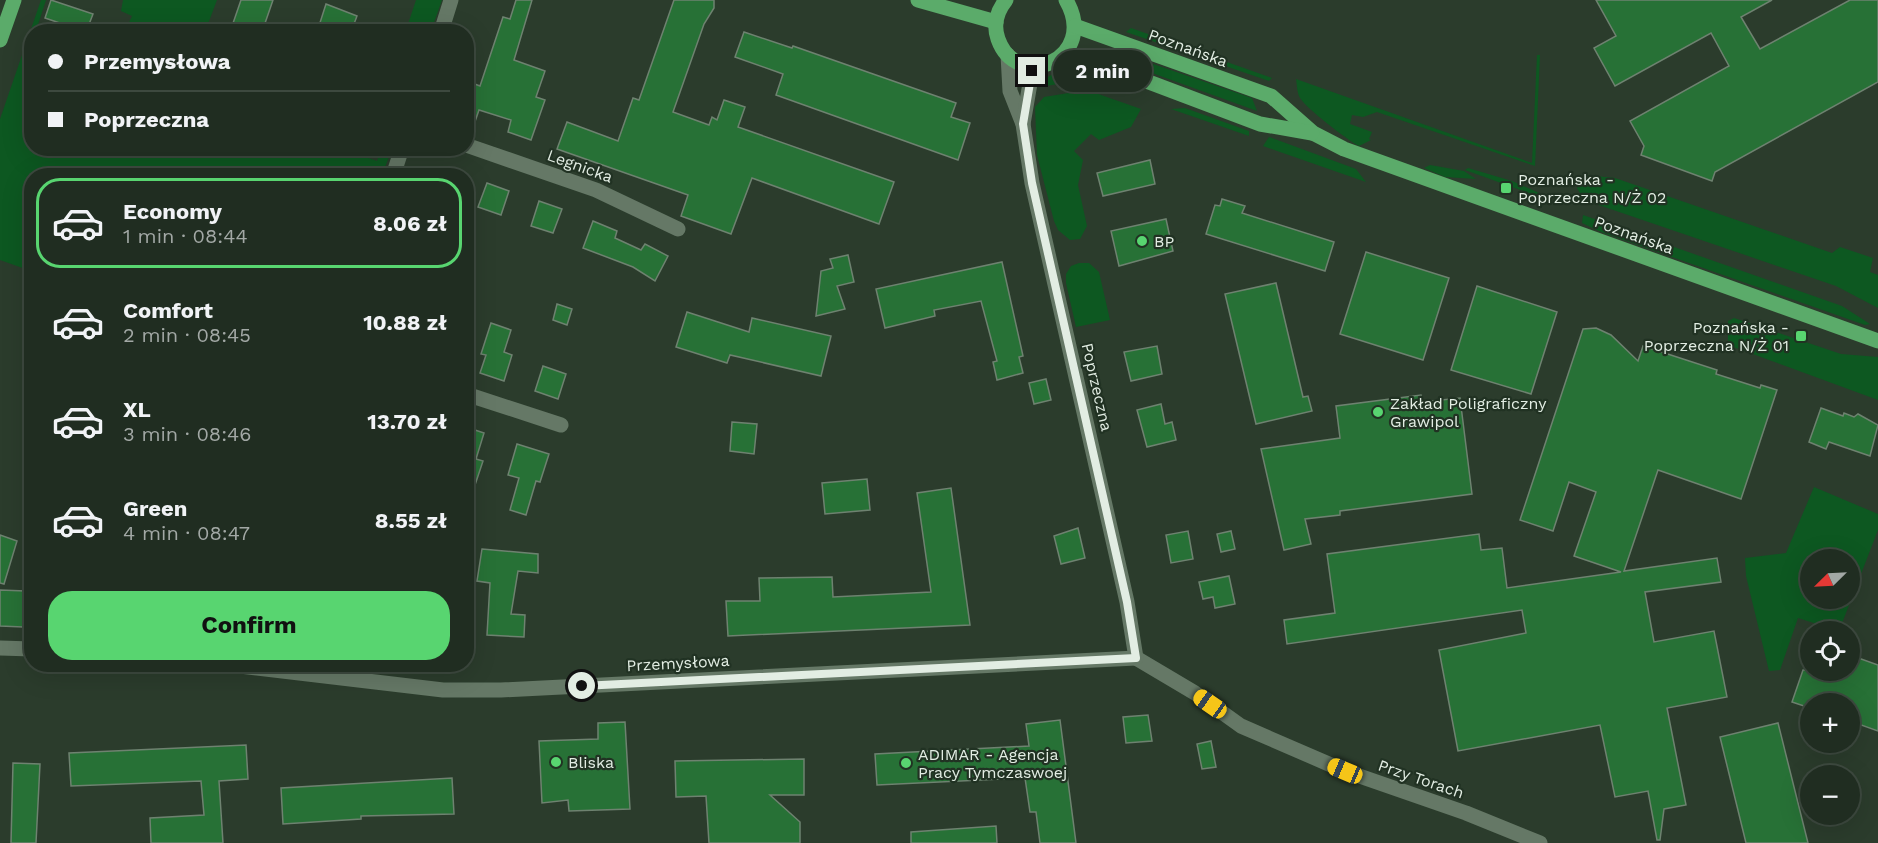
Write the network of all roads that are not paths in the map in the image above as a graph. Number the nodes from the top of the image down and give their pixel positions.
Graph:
1 (14, 0) edge
2 (451, 0) edge
3 (918, 0) edge
4 (1006, 0) edge
5 (1066, 0) edge
6 (996, 22) junction
7 (444, 24) edge
8 (1076, 26) junction
9 (0, 40) edge
10 (1064, 55) junction
11 (1008, 56) junction
12 (1033, 66) junction
13 (1023, 124) junction
14 (1313, 133) junction
15 (474, 148) edge
16 (678, 229) dead end
17 (1878, 341) edge
18 (474, 397) edge
19 (561, 425) dead end
20 (0, 648) edge
21 (24, 649) edge
22 (1136, 658) junction
23 (286, 672) edge
24 (1539, 843) edge

1 - 9 main road
2 - 7 street
3 - 6 main road
4 - 6 main road
5 - 8 main road
6 - 11 main road
8 - 10 main road
8 - 14 main road, Poznańska
10 - 12 main road
10 - 14 main road, Poznańska
11 - 12 main road
11 - 13 street, Poprzeczna
12 - 13 street, Poprzeczna
13 - 22 street, Poprzeczna
14 - 17 main road, Poznańska
15 - 16 street, Legnicka
18 - 19 street
20 - 21 street
22 - 23 street, Przemysłowa
22 - 24 street, Przy Torach

